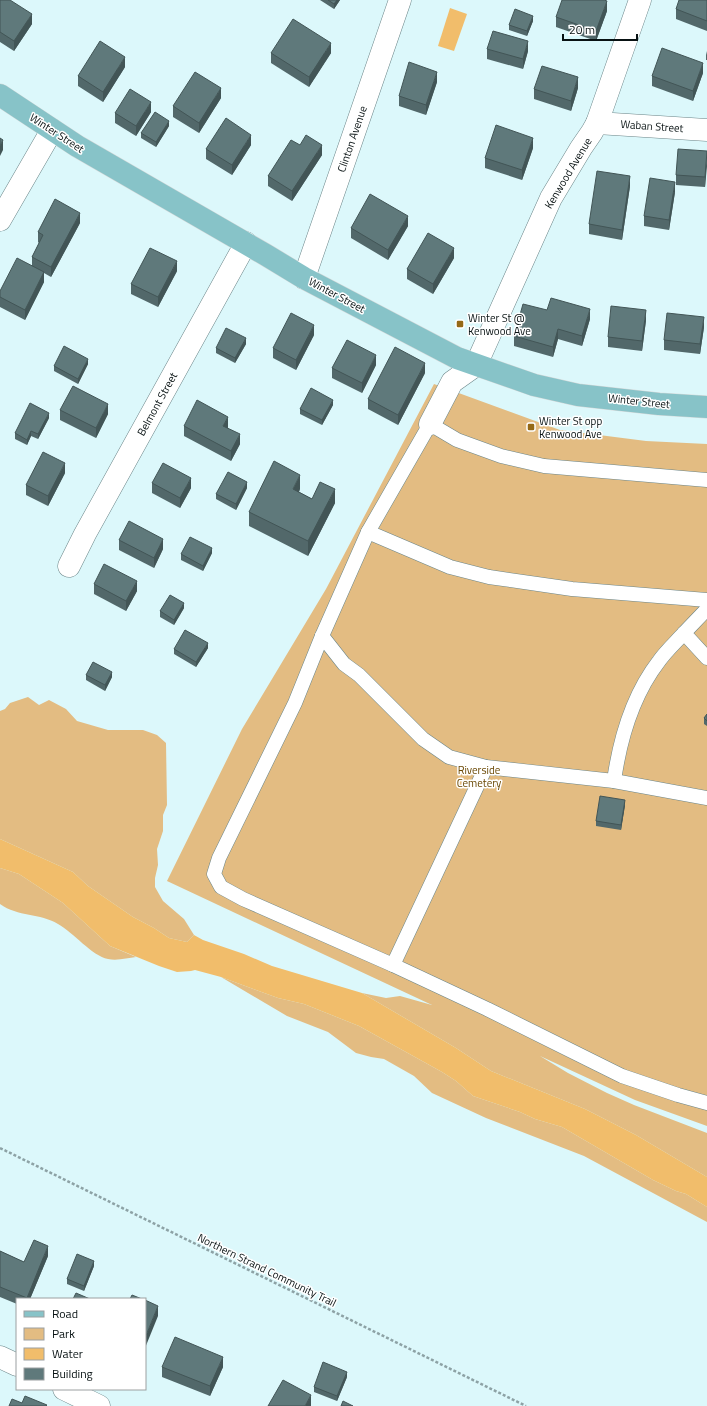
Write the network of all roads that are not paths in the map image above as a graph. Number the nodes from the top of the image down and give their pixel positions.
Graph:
1 (400, 0) edge
2 (640, 0) edge
3 (0, 95) edge
4 (597, 123) junction
5 (52, 130) junction
6 (707, 130) edge
7 (0, 220) edge
8 (246, 243) junction
9 (304, 278) junction
10 (476, 365) junction
11 (707, 407) edge
12 (430, 424) junction
13 (707, 480) edge
14 (368, 532) junction
15 (69, 566) dead end
16 (707, 600) edge
17 (707, 609) edge
18 (684, 633) junction
19 (322, 636) junction
20 (707, 658) edge
21 (486, 767) junction
22 (614, 782) junction
23 (707, 798) edge
24 (393, 965) junction
25 (707, 1103) edge
26 (0, 1357) edge
27 (16, 1365) edge
28 (66, 1390) edge
29 (99, 1406) edge

1 - 9 street, Clinton Avenue
2 - 4 street, Kenwood Avenue
3 - 5 main road, Winter Street
4 - 6 street, Waban Street
4 - 10 street, Kenwood Avenue
5 - 7 street
5 - 8 main road, Winter Street
8 - 9 main road, Winter Street
8 - 15 street, Belmont Street
9 - 10 main road, Winter Street
10 - 11 main road, Winter Street
10 - 12 street
12 - 13 lane
12 - 14 lane
14 - 16 lane
14 - 19 lane
17 - 18 lane
18 - 20 lane
18 - 22 lane
19 - 21 lane
19 - 24 lane
21 - 22 lane
21 - 24 lane
22 - 23 lane
24 - 25 lane
26 - 27 street
28 - 29 street

